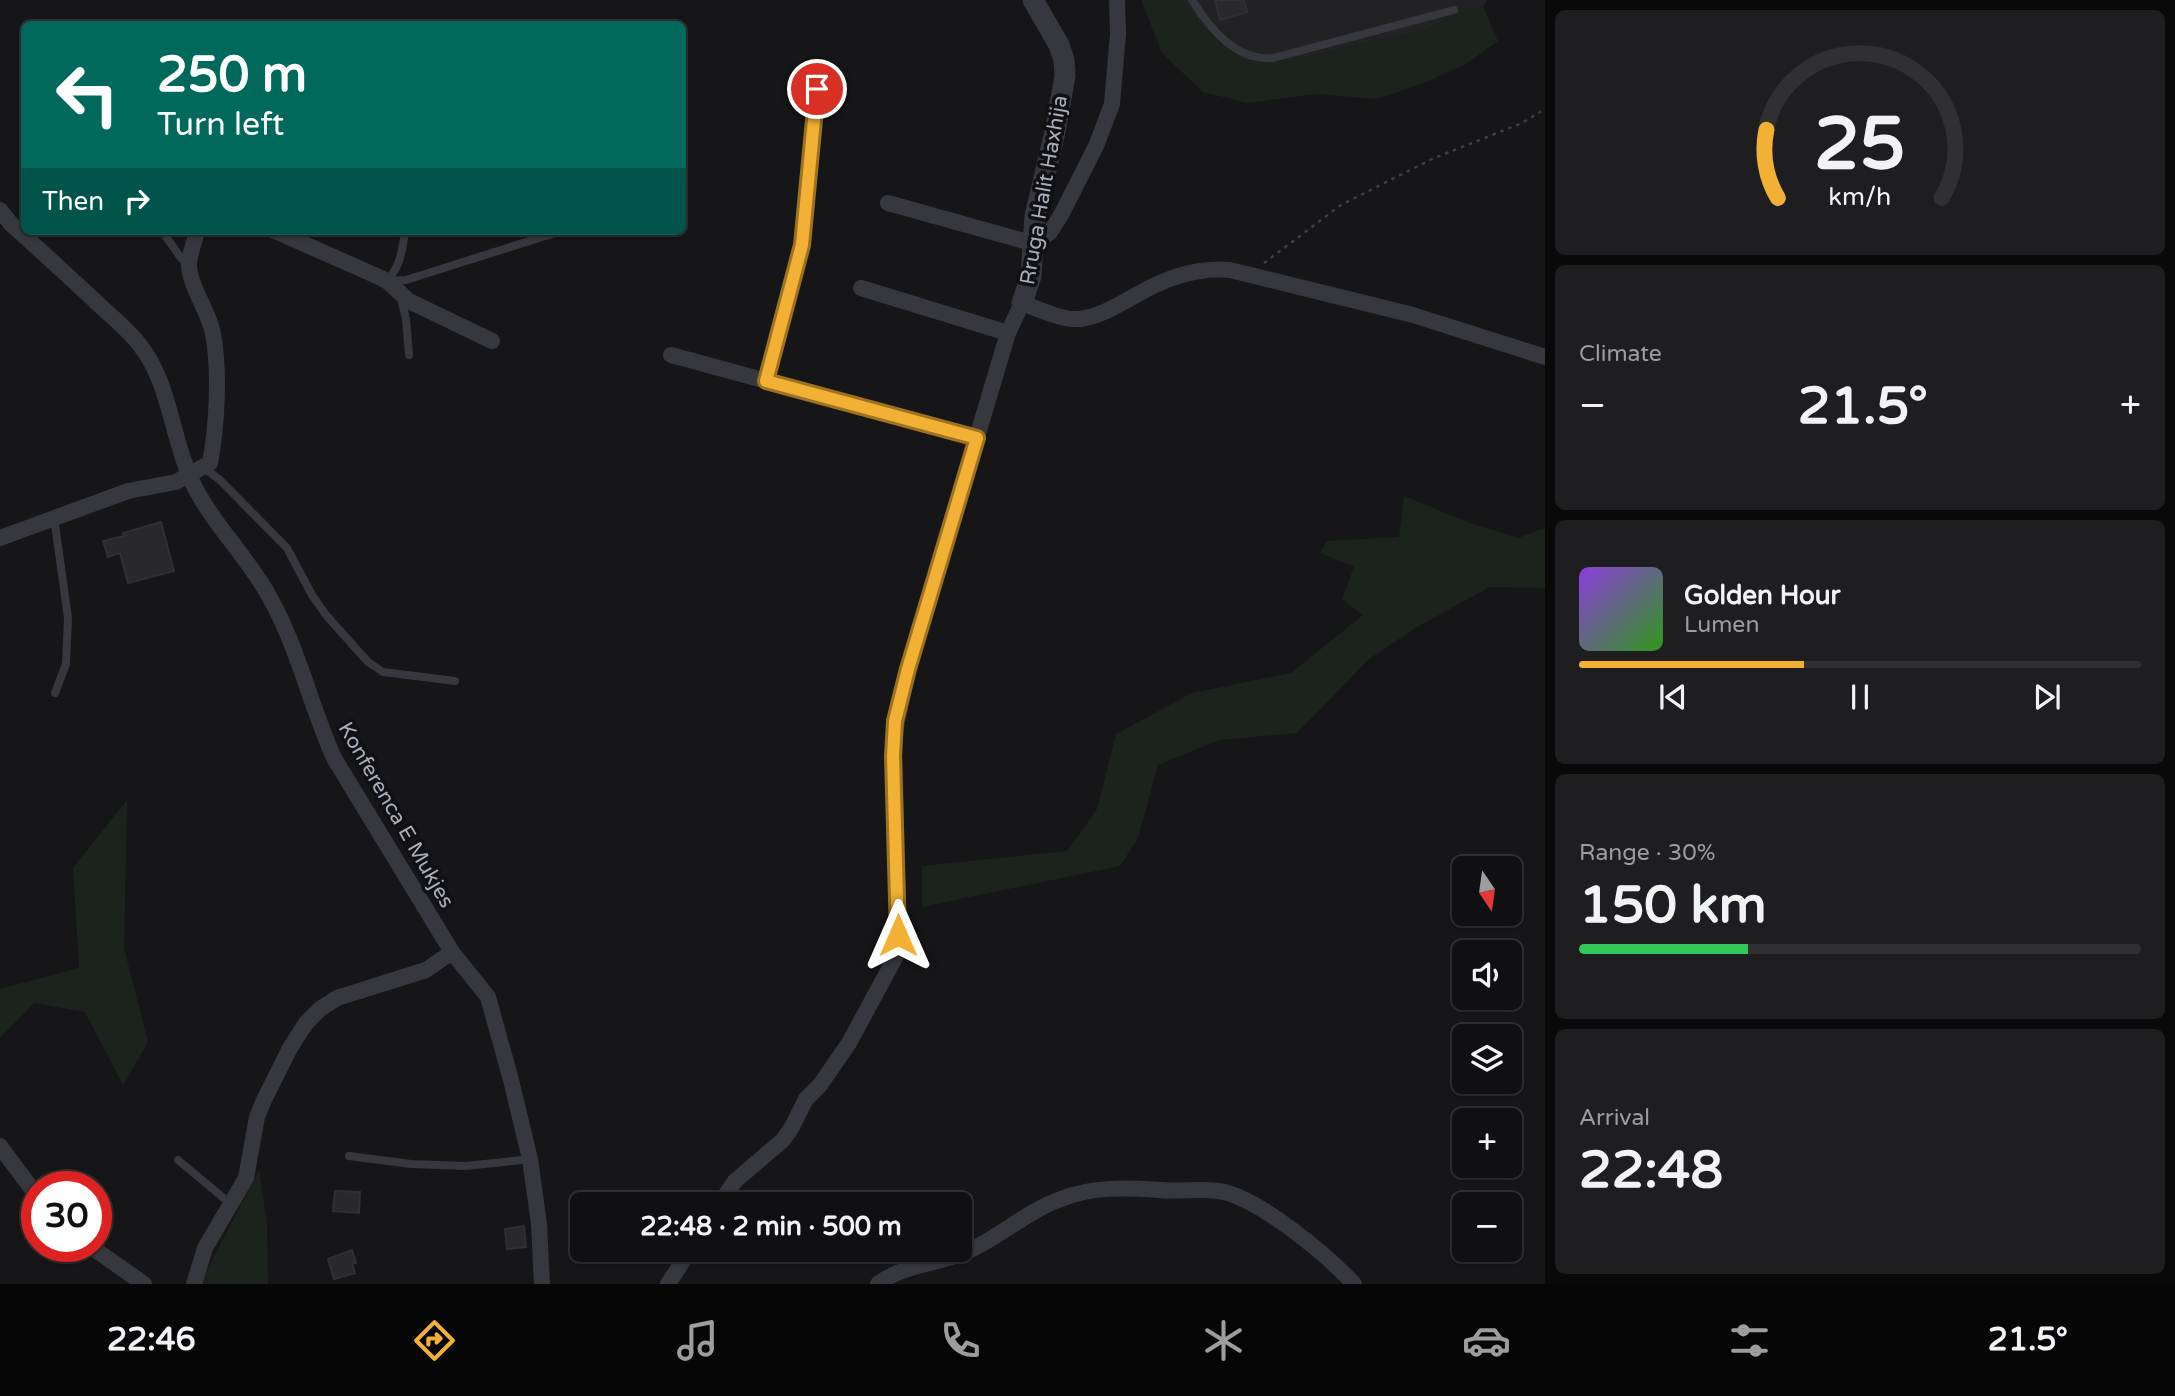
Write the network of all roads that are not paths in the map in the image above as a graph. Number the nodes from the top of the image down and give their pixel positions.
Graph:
1 (1033, 0) edge
2 (1117, 0) edge
3 (1192, 0) edge
4 (1454, 10) dead end
5 (817, 89) dead end
6 (888, 203) dead end
7 (0, 210) edge
8 (21, 232) edge
9 (24, 235) edge
10 (165, 235) edge
11 (196, 235) edge
12 (284, 235) edge
13 (404, 235) edge
14 (548, 235) edge
15 (1035, 244) junction
16 (189, 265) junction
17 (387, 281) junction
18 (860, 288) dead end
19 (400, 295) junction
20 (1022, 303) junction
21 (1008, 333) junction
22 (492, 341) dead end
23 (409, 355) dead end
24 (671, 355) dead end
25 (1545, 358) edge
26 (766, 381) junction
27 (977, 438) junction
28 (204, 468) junction
29 (189, 475) junction
30 (54, 517) junction
31 (0, 538) edge
32 (455, 681) dead end
33 (55, 692) dead end
34 (452, 952) junction
35 (0, 1146) edge
36 (349, 1156) dead end
37 (530, 1159) junction
38 (178, 1160) dead end
39 (21, 1174) edge
40 (727, 1192) edge
41 (232, 1205) junction
42 (112, 1261) edge
43 (682, 1262) edge
44 (144, 1284) edge
45 (194, 1284) edge
46 (542, 1284) edge
47 (668, 1284) edge
48 (878, 1284) edge
49 (1354, 1284) edge

1 - 15 street, Rruga Halit Haxhija
2 - 15 street
3 - 4 lane
5 - 26 street
6 - 15 street
7 - 8 street, Konferenca E Mukjes
9 - 29 street, Konferenca E Mukjes
10 - 16 lane
11 - 16 street
12 - 17 street
13 - 17 lane
14 - 17 lane
15 - 20 street, Rruga Halit Haxhija
16 - 28 street
17 - 19 street
18 - 21 street
19 - 22 street
19 - 23 lane
20 - 21 street
20 - 25 street
21 - 27 street
24 - 26 street
26 - 27 street
27 - 40 street
28 - 29 street
28 - 32 lane
29 - 30 street
29 - 34 street, Konferenca E Mukjes
30 - 31 street
30 - 33 lane
34 - 37 street, Konferenca E Mukjes
34 - 41 street
35 - 39 street
36 - 37 lane
37 - 46 street, Konferenca E Mukjes
38 - 41 lane
41 - 45 street
42 - 44 street
43 - 47 street
48 - 49 street

